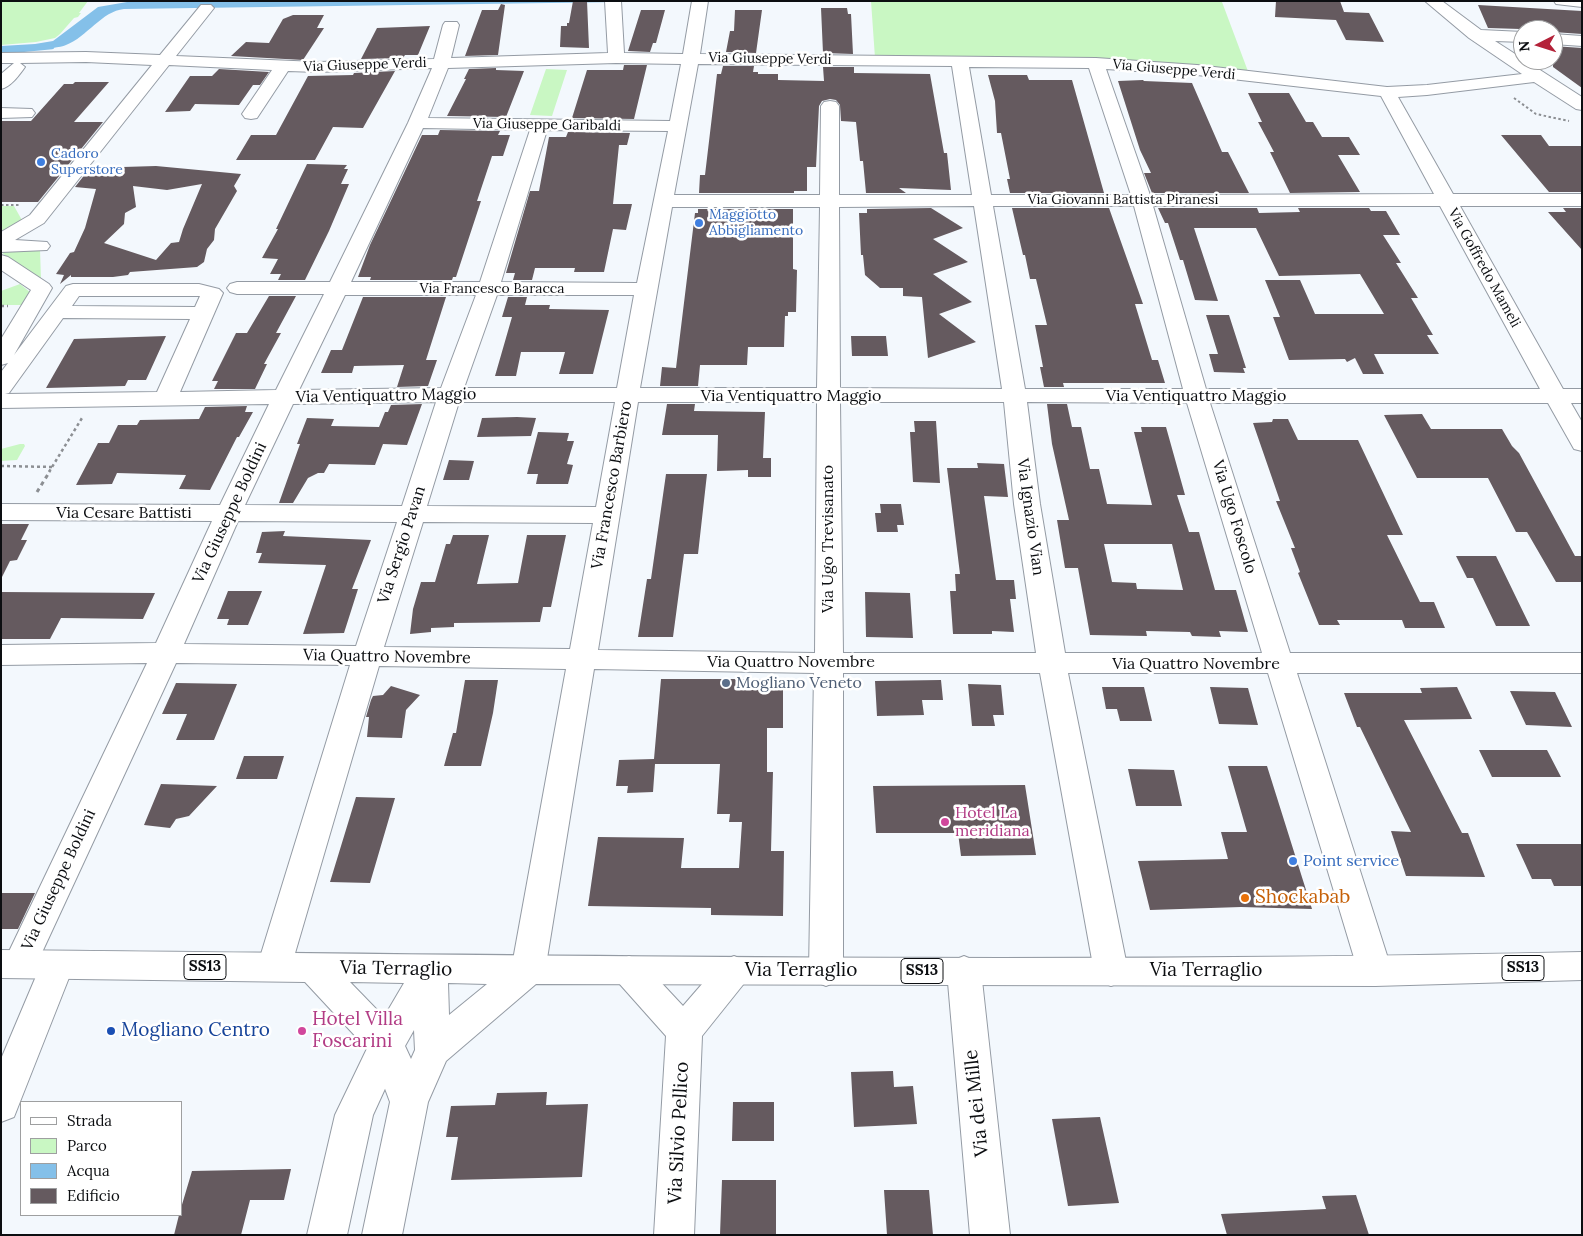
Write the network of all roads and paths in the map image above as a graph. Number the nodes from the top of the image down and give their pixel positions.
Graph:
1 (700, 1) edge
2 (1432, 1) edge
3 (1561, 1) edge
4 (612, 2) edge
5 (1582, 2) edge
6 (206, 8) dead end
7 (451, 24) dead end
8 (1475, 35) junction
9 (1513, 37) edge
10 (1563, 40) edge
11 (1582, 41) edge
12 (616, 58) junction
13 (691, 58) junction
14 (162, 61) junction
15 (7, 62) edge
16 (441, 62) junction
17 (960, 62) junction
18 (1096, 63) junction
19 (282, 66) junction
20 (1536, 77) junction
21 (1, 84) edge
22 (1387, 92) junction
23 (1582, 105) edge
24 (830, 106) dead end
25 (1, 113) edge
26 (26, 113) dead end
27 (251, 114) dead end
28 (418, 123) junction
29 (540, 125) junction
30 (677, 126) junction
31 (983, 200) junction
32 (1142, 200) junction
33 (1447, 200) junction
34 (1582, 200) edge
35 (664, 201) junction
36 (829, 201) junction
37 (3, 239) edge
38 (40, 246) dead end
39 (1, 261) edge
40 (237, 288) dead end
41 (339, 289) junction
42 (488, 290) junction
43 (646, 290) junction
44 (7, 363) edge
45 (1, 388) edge
46 (450, 395) junction
47 (628, 396) junction
48 (1014, 396) junction
49 (1196, 396) junction
50 (1555, 396) junction
51 (1582, 396) edge
52 (286, 397) junction
53 (827, 397) junction
54 (165, 399) junction
55 (1, 401) edge
56 (86, 413) dead end
57 (1582, 444) edge
58 (1, 466) edge
59 (53, 467) junction
60 (34, 498) dead end
61 (1, 512) edge
62 (228, 514) junction
63 (412, 515) junction
64 (607, 515) junction
65 (166, 653) junction
66 (1, 654) edge
67 (367, 657) junction
68 (582, 660) junction
69 (829, 663) junction
70 (1052, 663) junction
71 (1582, 663) edge
72 (1280, 664) junction
73 (10, 964) edge
74 (57, 965) junction
75 (1582, 966) edge
76 (274, 967) junction
77 (314, 968) junction
78 (430, 969) junction
79 (528, 971) junction
80 (629, 971) junction
81 (734, 971) junction
82 (826, 971) junction
83 (964, 971) junction
84 (1111, 971) junction
85 (1375, 971) junction
86 (684, 1031) junction
87 (387, 1045) junction
88 (433, 1050) junction
89 (409, 1102) junction
90 (1, 1105) edge
91 (327, 1235) edge
92 (382, 1235) edge
93 (674, 1235) edge
94 (990, 1235) edge

1 - 13 street, Via Francesco Barbiero
2 - 8 street
3 - 5 street
4 - 12 street
6 - 14 street
7 - 16 street, Via Giuseppe Boldini
8 - 9 street
8 - 20 street
10 - 11 street
12 - 13 street, Via Giuseppe Verdi
12 - 16 street, Via Giuseppe Verdi
13 - 17 street, Via Giuseppe Verdi
13 - 30 street, Via Francesco Barbiero
14 - 15 street, Via Giuseppe Verdi
14 - 19 street, Via Giuseppe Verdi
14 - 37 street
15 - 21 street
16 - 19 street, Via Giuseppe Verdi
16 - 28 street, Via Giuseppe Boldini
17 - 18 street, Via Giuseppe Verdi
17 - 31 street, Via Ignazio Vian
18 - 22 street, Via Giuseppe Verdi
18 - 32 street, Via Ugo Foscolo
19 - 27 street
20 - 22 street, Via Giuseppe Verdi
20 - 23 street
22 - 33 street, Via Goffredo Mameli
24 - 36 street, Via Ugo Trevisanato
25 - 26 street
28 - 29 street, Via Giuseppe Garibaldi
28 - 41 street, Via Giuseppe Boldini
29 - 30 street, Via Giuseppe Garibaldi
29 - 42 street, Via Sergio Pavan
30 - 35 street, Via Francesco Barbiero
31 - 32 street, Via Giovanni Battista Piranesi
31 - 36 street, Via Giovanni Battista Piranesi
31 - 48 street, Via Ignazio Vian
32 - 33 street, Via Giovanni Battista Piranesi
32 - 49 street, Via Ugo Foscolo
33 - 34 street, Via Giovanni Battista Piranesi
33 - 50 street, Via Goffredo Mameli
35 - 36 street, Via Giovanni Battista Piranesi
35 - 43 street, Via Francesco Barbiero
36 - 53 street, Via Ugo Trevisanato
37 - 38 street
39 - 44 street
40 - 41 street, Via Francesco Baracca
41 - 42 street, Via Francesco Baracca
41 - 52 street, Via Giuseppe Boldini
42 - 43 street, Via Francesco Baracca
42 - 46 street, Via Sergio Pavan
43 - 47 street, Via Francesco Barbiero
44 - 45 street
44 - 54 street
46 - 47 street, Via Ventiquattro Maggio
46 - 52 street, Via Ventiquattro Maggio
46 - 63 street, Via Sergio Pavan
47 - 53 street, Via Ventiquattro Maggio
47 - 64 street, Via Francesco Barbiero
48 - 49 street, Via Ventiquattro Maggio
48 - 53 street, Via Ventiquattro Maggio
48 - 70 street, Via Ignazio Vian
49 - 50 street, Via Ventiquattro Maggio
49 - 72 street, Via Ugo Foscolo
50 - 51 street, Via Ventiquattro Maggio
50 - 57 street, Via Goffredo Mameli
52 - 54 street, Via Ventiquattro Maggio
52 - 62 street, Via Giuseppe Boldini
53 - 69 street, Via Ugo Trevisanato
54 - 55 street, Via Ventiquattro Maggio
56 - 59 path
58 - 59 path
59 - 60 path
61 - 62 street, Via Cesare Battisti
62 - 63 street, Via Cesare Battisti
62 - 65 street, Via Giuseppe Boldini
63 - 64 street, Via Cesare Battisti
63 - 67 street, Via Sergio Pavan
64 - 68 street, Via Francesco Barbiero
65 - 66 street, Via Quattro Novembre
65 - 67 street, Via Quattro Novembre
65 - 73 street, Via Giuseppe Boldini
67 - 68 street, Via Quattro Novembre
67 - 76 street, Via Sergio Pavan
68 - 69 street, Via Quattro Novembre
68 - 79 street, Via Francesco Barbiero
69 - 70 street, Via Quattro Novembre
69 - 82 street, Via Ugo Trevisanato
70 - 72 street, Via Quattro Novembre
70 - 84 street, Via Ignazio Vian
71 - 72 street, Via Quattro Novembre
72 - 85 street, Via Ugo Foscolo
73 - 74 street, Via Terraglio / SS13
74 - 76 street, Via Terraglio / SS13
74 - 90 street
75 - 85 street, Via Terraglio / SS13
76 - 77 street, Via Terraglio / SS13
77 - 78 street, Via Terraglio / SS13
77 - 87 street
78 - 79 street, Via Terraglio / SS13
78 - 87 street
78 - 88 street
79 - 80 street, Via Terraglio / SS13
79 - 88 street
80 - 81 street, Via Terraglio / SS13
80 - 86 street
81 - 82 street, Via Terraglio / SS13
81 - 86 street
82 - 83 street, Via Terraglio / SS13
83 - 84 street, Via Terraglio / SS13
83 - 94 street, Via dei Mille
84 - 85 street, Via Terraglio / SS13
86 - 93 street, Via Silvio Pellico
87 - 89 street
87 - 91 street
88 - 89 street
89 - 92 street

